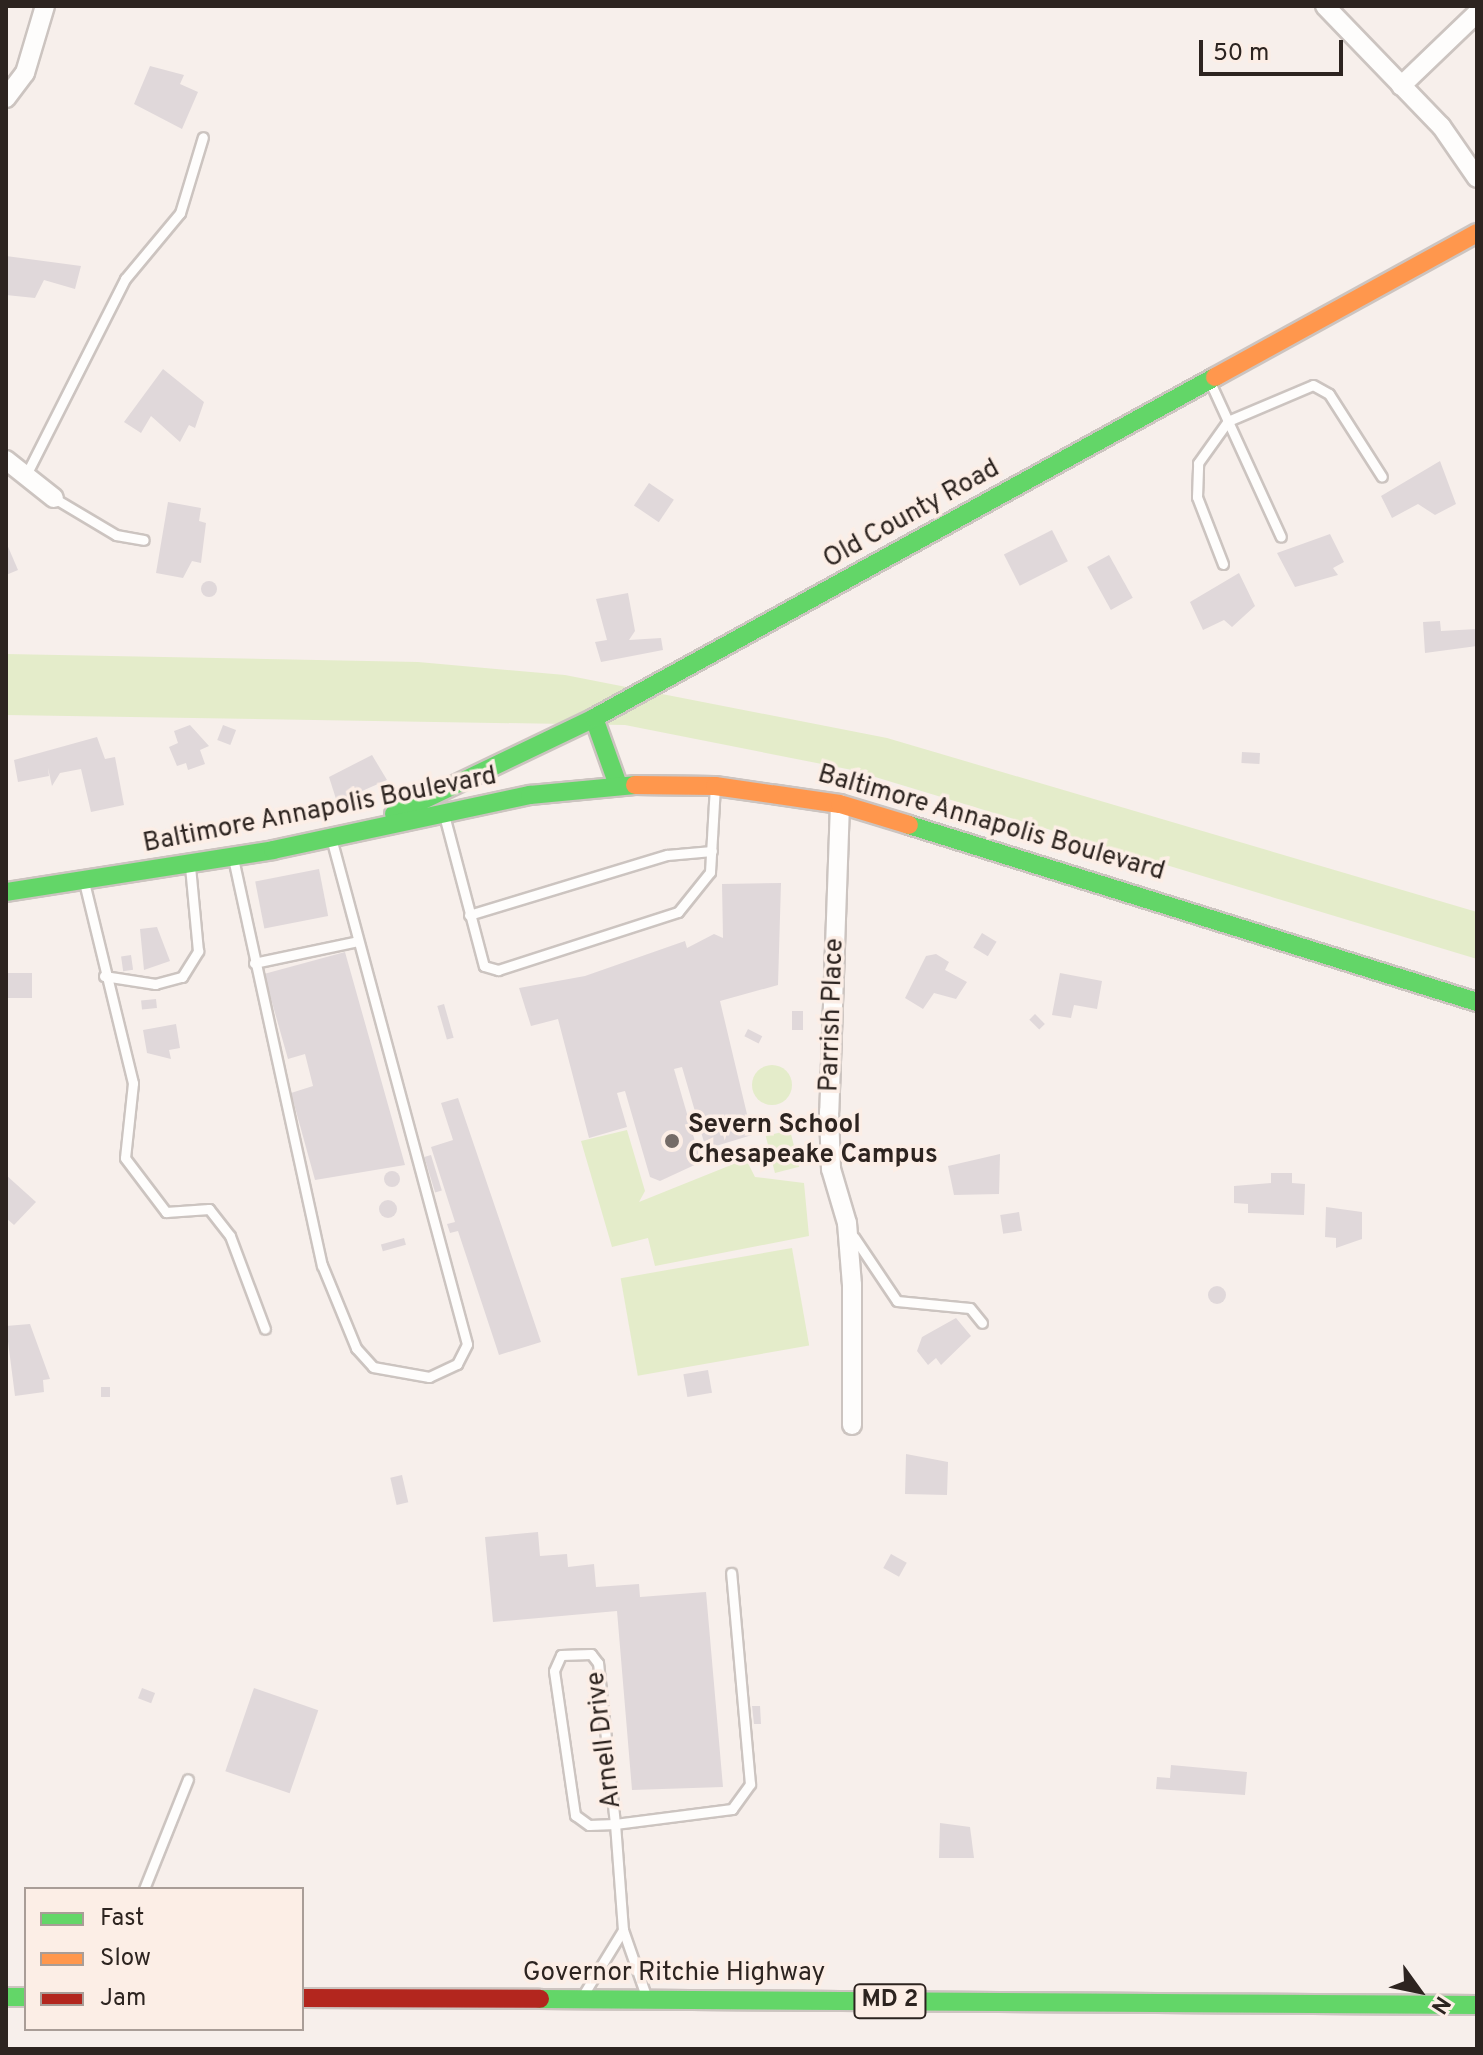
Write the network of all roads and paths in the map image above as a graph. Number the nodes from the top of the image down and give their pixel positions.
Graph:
1 (45, 6) edge
2 (1325, 6) edge
3 (1477, 13) edge
4 (1401, 86) junction
5 (6, 98) edge
6 (203, 137) dead end
7 (1477, 178) edge
8 (1477, 233) edge
9 (1208, 379) junction
10 (1228, 421) junction
11 (6, 460) edge
12 (26, 475) junction
13 (1382, 477) dead end
14 (54, 498) joint
15 (1281, 537) dead end
16 (144, 540) dead end
17 (1223, 564) dead end
18 (594, 718) junction
19 (618, 785) junction
20 (715, 786) junction
21 (840, 804) junction
22 (443, 812) junction
23 (365, 830) junction
24 (331, 838) junction
25 (712, 851) junction
26 (233, 858) junction
27 (190, 866) junction
28 (84, 882) junction
29 (6, 892) edge
30 (469, 915) junction
31 (358, 941) junction
32 (254, 963) junction
33 (104, 976) junction
34 (1477, 1002) edge
35 (847, 1223) junction
36 (982, 1323) dead end
37 (265, 1329) dead end
38 (852, 1425) dead end
39 (731, 1573) dead end
40 (188, 1779) dead end
41 (615, 1824) junction
42 (145, 1887) edge
43 (623, 1930) junction
44 (304, 1998) edge
45 (580, 2000) junction
46 (647, 2000) junction
47 (1477, 2005) edge

1 - 5 street
2 - 4 street
3 - 4 street
4 - 7 street
6 - 12 lane
8 - 9 main road, Old County Road
9 - 10 lane
9 - 18 main road, Old County Road
10 - 13 lane
10 - 15 lane
10 - 17 lane
11 - 12 street
12 - 14 street
14 - 16 lane
18 - 19 main road
18 - 23 main road, Old County Road
19 - 20 main road, Baltimore Annapolis Boulevard
19 - 22 main road, Baltimore Annapolis Boulevard
20 - 21 main road, Baltimore Annapolis Boulevard
20 - 25 lane
21 - 34 main road, Baltimore Annapolis Boulevard
21 - 35 street, Parrish Place
22 - 23 main road, Baltimore Annapolis Boulevard
22 - 30 lane
23 - 24 main road, Baltimore Annapolis Boulevard
24 - 26 main road, Baltimore Annapolis Boulevard
24 - 31 lane
25 - 30 lane
25 - 30 lane
26 - 27 main road, Baltimore Annapolis Boulevard
26 - 32 lane
27 - 28 main road, Baltimore Annapolis Boulevard
27 - 33 lane
28 - 29 main road, Baltimore Annapolis Boulevard
28 - 33 lane
31 - 32 lane
31 - 32 lane
33 - 37 lane
35 - 36 lane
35 - 38 street, Parrish Place
39 - 41 lane
40 - 42 lane
41 - 41 lane, Arnell Drive
41 - 43 lane, Arnell Drive
43 - 45 lane
43 - 46 lane, Arnell Drive
44 - 45 main road, Governor Ritchie Highway / MD 2
45 - 46 main road, Governor Ritchie Highway / MD 2
46 - 47 main road, Governor Ritchie Highway / MD 2

